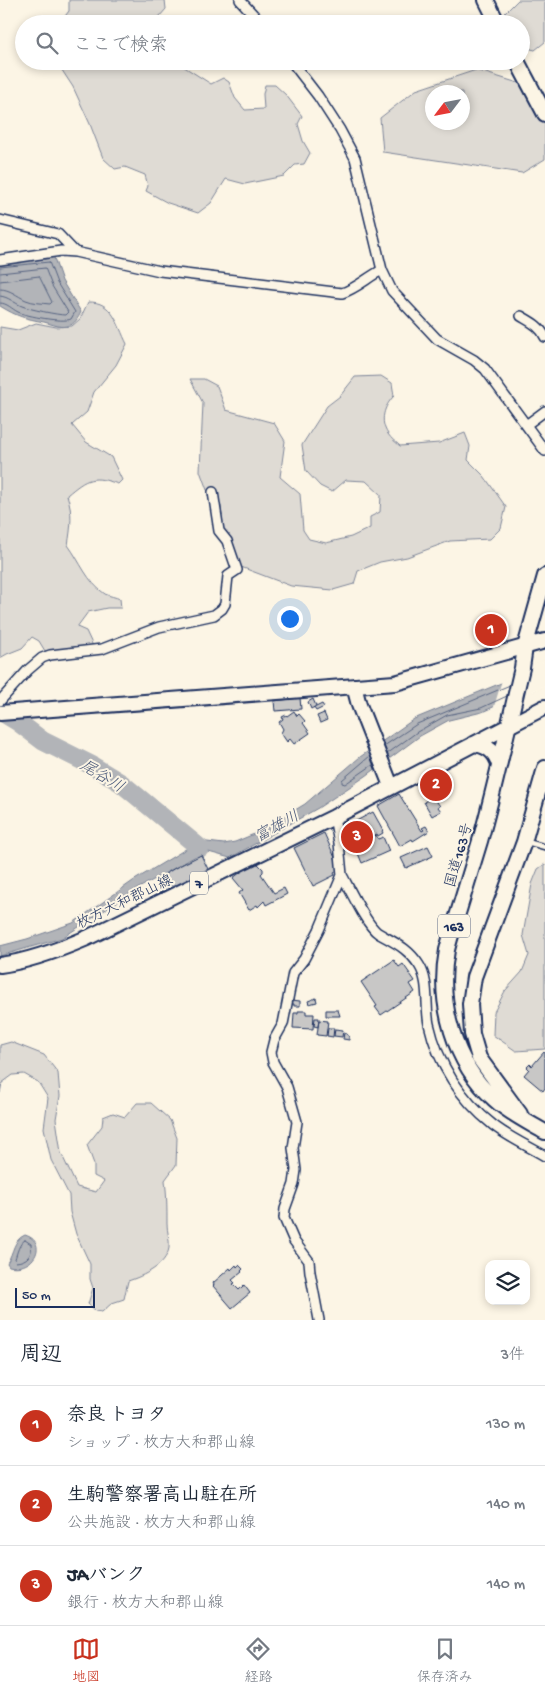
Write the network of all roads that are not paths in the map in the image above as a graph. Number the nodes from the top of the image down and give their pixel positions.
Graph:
1 (240, 0) edge
2 (486, 0) edge
3 (254, 15) edge
4 (494, 15) edge
5 (298, 70) edge
6 (523, 70) edge
7 (545, 114) edge
8 (0, 220) edge
9 (75, 252) junction
10 (0, 260) edge
11 (382, 270) junction
12 (521, 316) dead end
13 (545, 337) edge
14 (545, 412) edge
15 (526, 425) junction
16 (545, 451) edge
17 (213, 492) dead end
18 (545, 576) edge
19 (545, 641) edge
20 (525, 647) junction
21 (354, 686) junction
22 (0, 701) edge
23 (545, 707) edge
24 (0, 713) edge
25 (508, 726) junction
26 (473, 744) junction
27 (499, 765) junction
28 (545, 768) edge
29 (391, 786) junction
30 (334, 817) junction
31 (524, 842) junction
32 (545, 847) edge
33 (342, 875) junction
34 (0, 966) edge
35 (523, 1119) junction
36 (545, 1132) edge
37 (545, 1156) edge
38 (319, 1320) edge

1 - 3 street
2 - 4 main road
5 - 11 street
6 - 7 main road
8 - 9 street
9 - 10 street
9 - 11 street
11 - 15 street
12 - 13 street
14 - 15 street
15 - 16 street
17 - 22 street
18 - 20 main road, 国道163号 / 163
19 - 20 main road
20 - 21 main road
20 - 25 main road, 国道163号 / 163
21 - 24 main road
21 - 29 main road
23 - 25 main road, 枚方大和郡山線 / 7
25 - 26 main road, 枚方大和郡山線 / 7
25 - 27 main road, 国道163号 / 163
26 - 27 main road
26 - 29 main road, 枚方大和郡山線 / 7
27 - 35 main road, 国道163号 / 163
28 - 31 main road, 国道163号 / 163
29 - 30 main road, 枚方大和郡山線 / 7
30 - 33 street
30 - 34 main road, 枚方大和郡山線 / 7
31 - 32 lane
31 - 35 main road, 国道163号 / 163
33 - 37 street
33 - 38 street
35 - 36 main road, 国道163号 / 163

